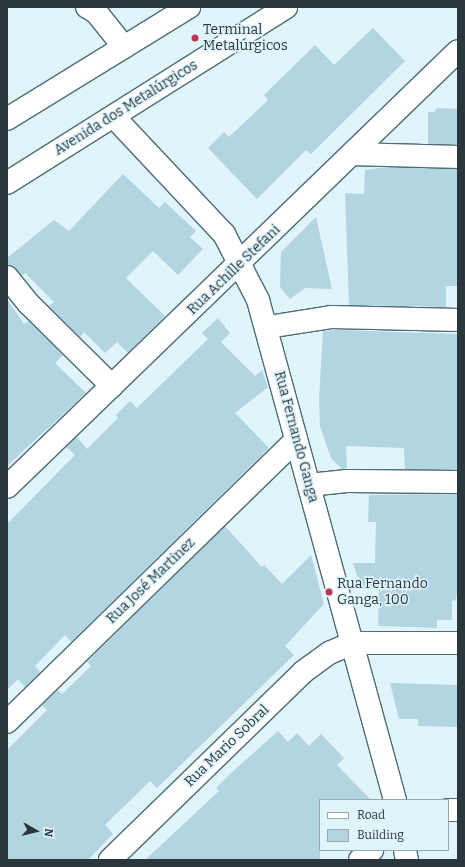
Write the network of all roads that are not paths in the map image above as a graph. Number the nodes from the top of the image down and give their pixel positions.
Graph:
1 (188, 7) edge
2 (286, 7) edge
3 (94, 9) edge
4 (124, 47) junction
5 (458, 51) edge
6 (114, 117) junction
7 (7, 119) edge
8 (354, 154) junction
9 (458, 157) edge
10 (7, 183) edge
11 (241, 264) junction
12 (7, 277) edge
13 (458, 320) edge
14 (268, 327) junction
15 (112, 386) junction
16 (296, 440) junction
17 (458, 482) edge
18 (309, 485) junction
19 (7, 488) edge
20 (353, 643) junction
21 (458, 643) edge
22 (7, 722) edge
23 (395, 799) edge
24 (371, 851) edge
25 (110, 860) edge
26 (360, 860) edge

1 - 4 street
2 - 6 street, Avenida dos Metalúrgicos
3 - 4 street
4 - 7 street
5 - 8 street, Rua Achille Stefani
6 - 10 street, Avenida dos Metalúrgicos
6 - 11 street, Rua Fernando Ganga
8 - 9 street
8 - 11 street, Rua Achille Stefani
11 - 14 street, Rua Fernando Ganga
11 - 15 street, Rua Achille Stefani
12 - 15 street
13 - 14 street
14 - 16 street, Rua Fernando Ganga
15 - 19 street, Rua Achille Stefani
16 - 18 street, Rua Fernando Ganga
16 - 22 street, Rua José Martinez
17 - 18 street
18 - 20 street, Rua Fernando Ganga
20 - 21 street
20 - 23 street, Rua Fernando Ganga
20 - 25 street, Rua Mario Sobral
24 - 26 street

